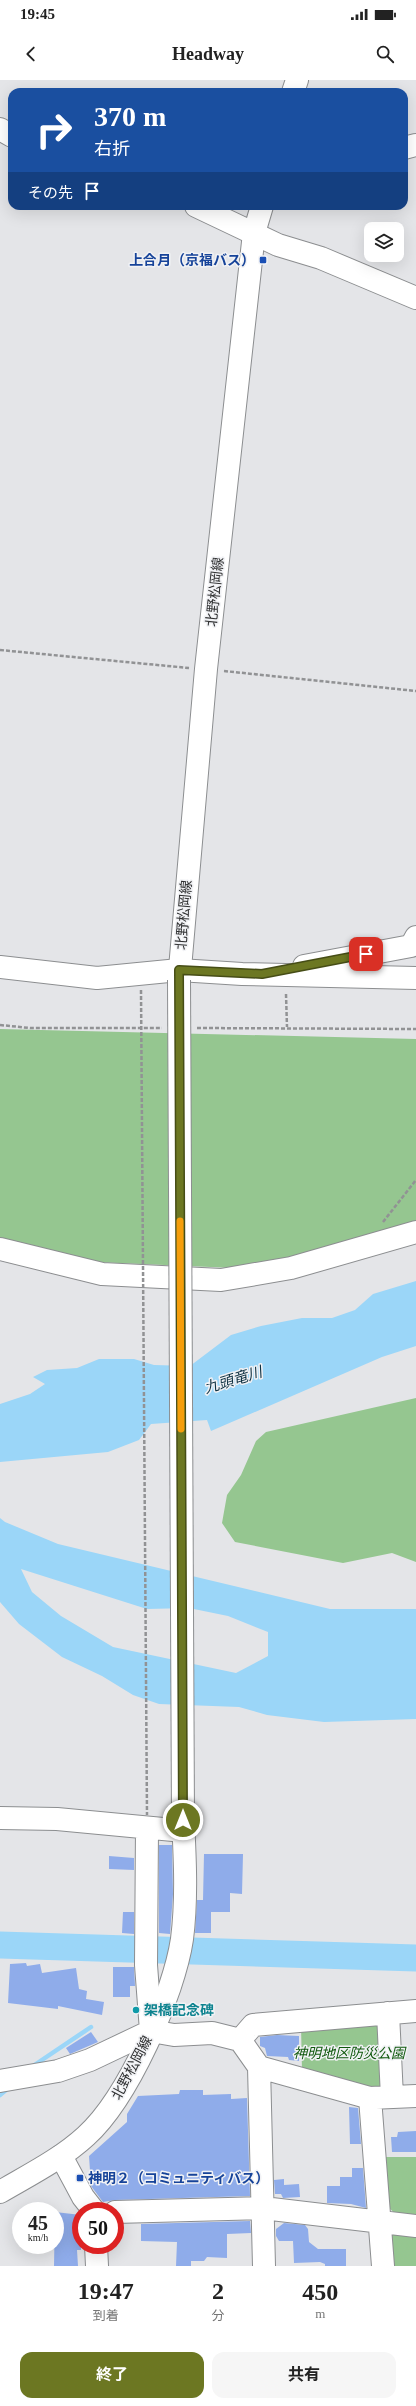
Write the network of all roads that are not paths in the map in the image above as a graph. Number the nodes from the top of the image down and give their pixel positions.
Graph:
1 (205, 210) edge
2 (261, 210) edge
3 (254, 233) junction
4 (416, 298) edge
5 (414, 943) edge
6 (0, 967) edge
7 (262, 974) junction
8 (179, 975) junction
9 (416, 978) edge
10 (416, 1232) edge
11 (0, 1250) edge
12 (0, 1818) edge
13 (147, 1821) junction
14 (183, 1826) junction
15 (416, 2011) edge
16 (388, 2013) junction
17 (151, 2031) junction
18 (240, 2040) junction
19 (259, 2067) junction
20 (0, 2081) edge
21 (416, 2096) edge
22 (370, 2098) junction
23 (392, 2098) junction
24 (61, 2156) junction
25 (0, 2192) edge
26 (87, 2202) edge
27 (262, 2208) junction
28 (124, 2212) edge
29 (381, 2222) junction
30 (416, 2226) edge
31 (96, 2254) edge
32 (97, 2266) edge
33 (264, 2266) edge
34 (383, 2266) edge

1 - 3 street
2 - 3 street, 北野松岡線
3 - 4 street
3 - 8 street, 北野松岡線
5 - 7 street
6 - 8 street
7 - 8 street
7 - 9 street
8 - 14 street, 北野松岡線, bridge
10 - 11 street
12 - 13 street
13 - 14 street
13 - 17 street
14 - 17 street, 北野松岡線
15 - 16 street
16 - 18 street
16 - 23 street
17 - 18 street
17 - 20 street
17 - 24 street, 北野松岡線
18 - 19 street
19 - 22 street
19 - 27 street
21 - 23 street
22 - 23 street
22 - 29 street
24 - 25 street, 北野松岡線
24 - 26 street
27 - 28 street
27 - 29 street
27 - 33 street
29 - 30 street
29 - 34 street
31 - 32 street

